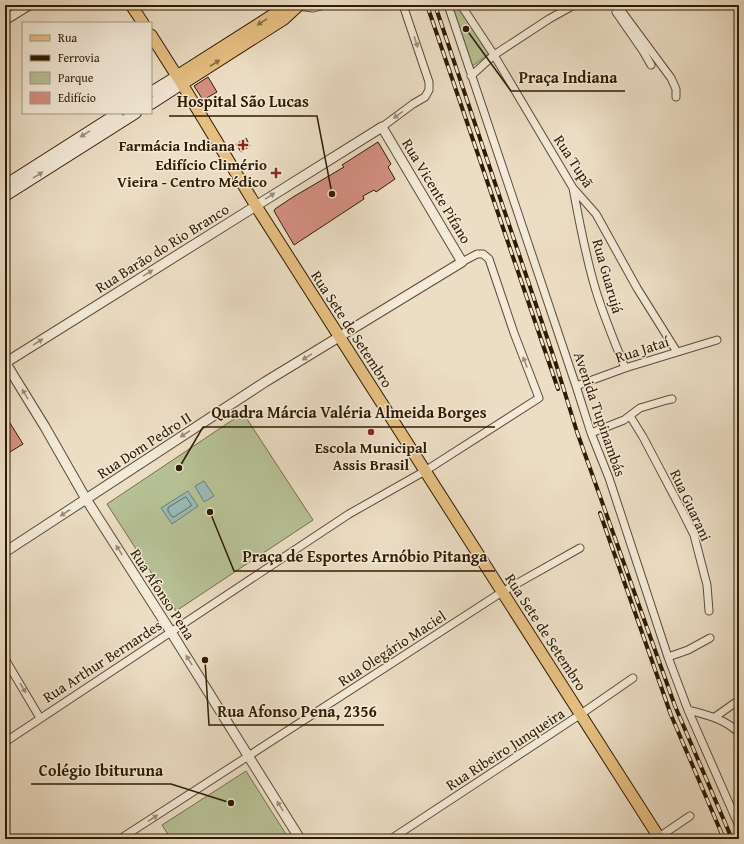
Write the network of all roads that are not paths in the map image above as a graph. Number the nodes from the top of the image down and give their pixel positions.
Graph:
1 (29, 5) edge
2 (131, 5) edge
3 (298, 5) edge
4 (325, 5) edge
5 (403, 5) edge
6 (448, 5) edge
7 (461, 5) edge
8 (574, 5) edge
9 (613, 5) edge
10 (617, 5) edge
11 (5, 20) edge
12 (142, 22) edge
13 (152, 37) edge
14 (494, 55) junction
15 (651, 66) dead end
16 (471, 76) junction
17 (180, 80) junction
18 (152, 92) edge
19 (676, 97) dead end
20 (152, 103) edge
21 (116, 114) edge
22 (134, 114) edge
23 (382, 126) junction
24 (5, 185) edge
25 (573, 188) junction
26 (5, 196) edge
27 (256, 206) junction
28 (462, 262) junction
29 (340, 336) junction
30 (717, 340) dead end
31 (678, 352) junction
32 (5, 362) edge
33 (625, 368) junction
34 (576, 386) junction
35 (539, 398) joint
36 (672, 400) dead end
37 (630, 416) junction
38 (590, 434) junction
39 (425, 471) junction
40 (86, 499) junction
41 (580, 548) dead end
42 (5, 552) edge
43 (502, 592) junction
44 (709, 611) dead end
45 (171, 632) junction
46 (710, 638) dead end
47 (668, 657) junction
48 (5, 659) edge
49 (633, 678) dead end
50 (739, 700) edge
51 (688, 710) junction
52 (581, 714) junction
53 (715, 717) junction
54 (40, 718) junction
55 (739, 733) edge
56 (5, 742) edge
57 (249, 756) junction
58 (690, 816) dead end
59 (739, 826) edge
60 (658, 838) edge
61 (120, 839) edge
62 (300, 839) edge
63 (391, 839) edge

1 - 11 street
2 - 12 main road
3 - 4 street
3 - 17 main road
5 -> 23 street, Rua Barão do Rio Branco
6 - 16 street, Avenida Tupinambás
7 - 14 street, Rua Tupã
8 - 14 street
9 - 15 street
10 - 19 street
13 - 17 main road, Rua Sete de Setembro
14 - 16 street
14 - 25 street, Rua Tupã
16 - 34 street, Avenida Tupinambás
17 - 18 main road
17 - 20 main road
17 - 27 main road, Rua Sete de Setembro
21 -> 24 main road
26 -> 22 main road
27 -> 23 street, Rua Barão do Rio Branco
23 - 28 street, Rua Vicente Pifano
25 - 31 street, Rua Tupã
25 - 33 street, Rua Guarujá
27 - 29 main road, Rua Sete de Setembro
32 -> 27 street, Rua Barão do Rio Branco
28 - 29 street, Rua Dom Pedro II
35 -> 28 street, Rua Vicente Pifano
29 - 39 main road, Rua Sete de Setembro
29 -> 40 street, Rua Dom Pedro II
30 - 31 street, Rua Jataí
31 - 33 street, Rua Jataí
40 -> 32 street, Rua Afonso Pena
33 - 34 street, Rua Jataí
34 - 38 street, Avenida Tupinambás
35 - 39 street, Rua Arthur Bernardes
36 - 37 street
37 - 38 street
37 - 44 street, Rua Guarani
38 - 47 street, Avenida Tupinambás
39 - 43 main road, Rua Sete de Setembro
39 - 45 street, Rua Arthur Bernardes
40 -> 42 street, Rua Dom Pedro II
45 -> 40 street, Rua Afonso Pena
41 - 43 street, Rua Olegário Maciel
43 - 52 main road, Rua Sete de Setembro
43 - 57 street, Rua Olegário Maciel
45 - 54 street, Rua Arthur Bernardes
57 -> 45 street, Rua Afonso Pena
46 - 47 street
47 - 51 street, Avenida Tupinambás
48 -> 54 street
49 - 52 street, Rua Ribeiro Junqueira
50 - 53 street
51 - 53 street
51 - 59 street, Avenida Tupinambás
52 - 60 main road, Rua Sete de Setembro
52 - 63 street, Rua Ribeiro Junqueira
53 - 55 street
54 - 56 street, Rua Arthur Bernardes
61 -> 57 street, Rua Olegário Maciel
62 -> 57 street, Rua Afonso Pena
58 - 60 street

